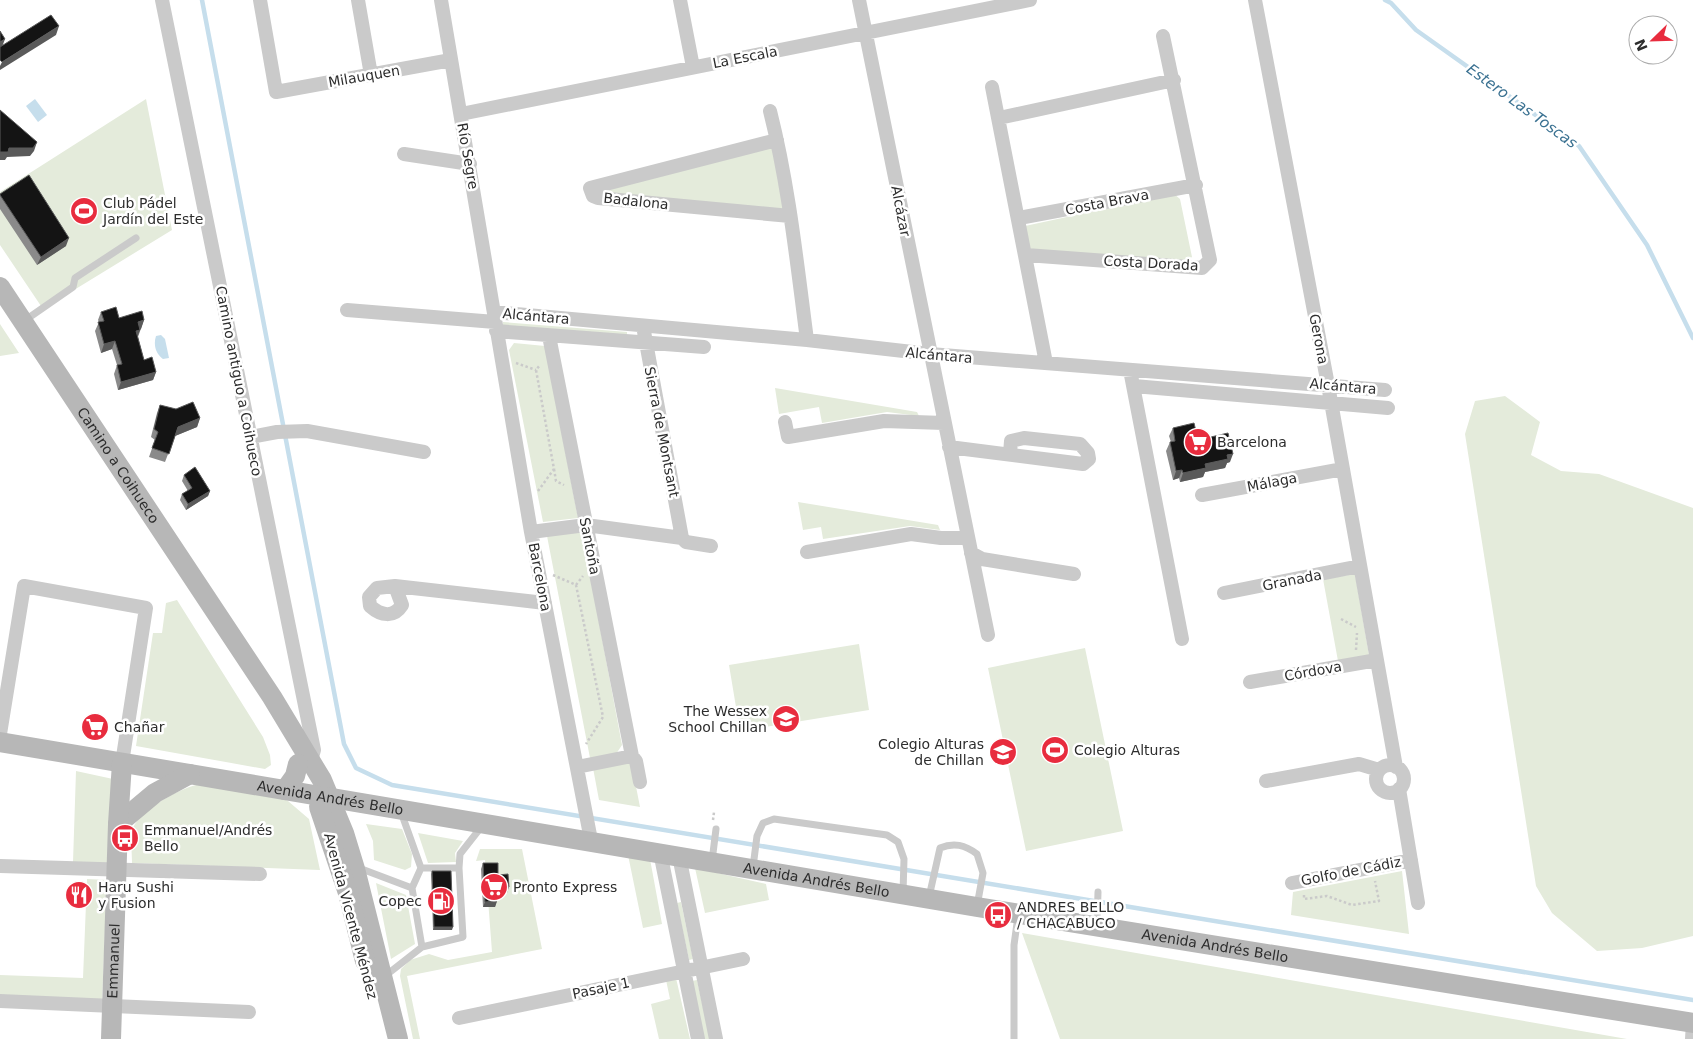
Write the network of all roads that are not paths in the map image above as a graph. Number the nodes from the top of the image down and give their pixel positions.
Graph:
1 (162, 0) edge
2 (260, 0) edge
3 (358, 0) edge
4 (441, 0) edge
5 (680, 0) edge
6 (859, 0) edge
7 (1030, 0) edge
8 (1254, 0) edge
9 (866, 33) junction
10 (1163, 36) dead end
11 (451, 60) junction
12 (693, 67) junction
13 (371, 74) junction
14 (1174, 80) junction
15 (992, 87) dead end
16 (770, 111) dead end
17 (461, 114) junction
18 (999, 118) junction
19 (777, 140) junction
20 (404, 154) dead end
21 (470, 164) junction
22 (1196, 185) junction
23 (790, 216) junction
24 (1019, 218) junction
25 (136, 238) dead end
26 (1026, 255) junction
27 (2, 295) edge
28 (347, 310) dead end
29 (23, 322) junction
30 (495, 322) junction
31 (643, 326) junction
32 (549, 336) junction
33 (807, 340) junction
34 (646, 343) junction
35 (704, 347) dead end
36 (930, 354) junction
37 (1046, 364) junction
38 (1130, 370) junction
39 (1328, 385) junction
40 (1134, 386) junction
41 (1384, 390) dead end
42 (1331, 403) junction
43 (1388, 408) dead end
44 (785, 422) dead end
45 (944, 423) junction
46 (250, 437) junction
47 (949, 447) junction
48 (424, 452) dead end
49 (1010, 454) junction
50 (1343, 469) junction
51 (1202, 495) dead end
52 (586, 525) junction
53 (531, 532) junction
54 (682, 538) junction
55 (968, 538) junction
56 (711, 546) dead end
57 (807, 552) dead end
58 (971, 553) junction
59 (1360, 566) junction
60 (1074, 574) dead end
61 (395, 586) dead end
62 (1224, 593) dead end
63 (545, 603) junction
64 (988, 635) dead end
65 (1182, 639) dead end
66 (1377, 660) junction
67 (1250, 682) dead end
68 (0, 734) edge
69 (0, 742) edge
70 (632, 756) junction
71 (122, 763) junction
72 (304, 763) junction
73 (577, 766) junction
74 (1396, 767) junction
75 (1379, 770) junction
76 (190, 774) junction
77 (1266, 781) dead end
78 (640, 782) dead end
79 (1399, 789) junction
80 (285, 790) junction
81 (322, 796) junction
82 (357, 802) junction
83 (400, 809) junction
84 (485, 823) junction
85 (118, 824) junction
86 (326, 824) junction
87 (716, 829) dead end
88 (590, 832) junction
89 (345, 838) junction
90 (669, 854) junction
91 (1411, 860) junction
92 (712, 862) junction
93 (0, 866) edge
94 (354, 867) junction
95 (421, 868) junction
96 (459, 868) junction
97 (752, 869) junction
98 (116, 870) junction
99 (260, 874) dead end
100 (1297, 882) road end
101 (903, 886) junction
102 (412, 888) junction
103 (931, 890) junction
104 (1098, 892) dead end
105 (979, 899) junction
106 (1418, 903) dead end
107 (1019, 913) junction
108 (1097, 925) junction
109 (422, 946) junction
110 (743, 959) dead end
111 (701, 968) junction
112 (684, 971) junction
113 (383, 978) junction
114 (0, 1001) edge
115 (112, 1006) junction
116 (249, 1012) dead end
117 (459, 1018) dead end
118 (1693, 1023) edge
119 (111, 1039) edge
120 (384, 1039) edge
121 (398, 1039) edge
122 (698, 1039) edge
123 (716, 1039) edge
124 (1014, 1039) edge
125 (1692, 1039) edge

1 - 46 street, Camino antiguo a Coihueco
2 - 13 street, Milauquen
3 - 13 street
4 - 11 street, Río Segre
5 - 12 street
6 - 9 street, Alcázar
7 - 9 street, La Escala
8 - 39 street, Gerona
9 - 12 street, La Escala
9 - 36 street, Alcázar
10 - 14 street, Costa Dorada
11 - 13 street, Milauquen
11 - 17 street, Río Segre
12 - 17 street, La Escala
14 - 18 street
14 - 22 street, Costa Dorada
15 - 18 street
16 - 19 street
17 - 21 street, Río Segre
18 - 24 street
19 - 23 street
19 - 23 street, Badalona
20 - 21 street
21 - 30 street, Río Segre
22 - 24 street, Costa Brava
22 - 26 street, Costa Dorada
23 - 33 street
24 - 26 street
25 - 29 lane
26 - 37 street
27 - 29 main road, Camino a Coihueco
28 - 30 street, Alcántara
29 - 72 main road, Camino a Coihueco
30 - 31 street, Alcántara
30 - 32 street, Alcántara
30 - 53 street, Barcelona
31 - 33 street, Alcántara
31 - 34 street, Sierra de Montsant
32 - 34 street, Alcántara
32 - 52 street, Santoña
33 - 36 street, Alcántara
34 - 35 street, Alcántara
34 - 54 street, Sierra de Montsant
36 - 37 street, Alcántara
36 - 45 street, Alcázar
37 - 38 street, Alcántara
38 - 39 street, Alcántara
38 - 40 street
39 - 41 street, Alcántara
39 - 42 street, Gerona
40 - 42 street, Alcántara
40 - 65 street
42 - 43 street, Alcántara
42 - 50 street, Gerona
44 - 45 street
45 - 47 street, Alcázar
46 - 48 street
46 - 72 street, Camino antiguo a Coihueco
47 - 49 street
47 - 55 street, Alcázar
49 - 49 street
50 - 51 street, Málaga
50 - 59 street, Gerona
52 - 53 street
52 - 54 street
52 - 70 street, Santoña
53 - 63 street, Barcelona
54 - 56 street
55 - 57 street
55 - 58 street, Alcázar
58 - 60 street
58 - 64 street, Alcázar
59 - 62 street, Granada
59 - 66 street, Gerona
61 - 63 street
63 - 73 street, Barcelona
66 - 67 street, Córdova
66 - 74 street, Gerona
68 - 71 street
69 - 71 main road, Avenida Andrés Bello
70 - 73 street
70 - 78 street, Santoña
71 - 76 main road, Avenida Andrés Bello
71 - 85 main road, Emmanuel
72 - 80 main road
72 - 81 main road, Camino a Coihueco
73 - 88 street, Barcelona
74 - 75 street
74 - 79 street, Gerona
75 - 77 street
75 - 79 street
76 - 80 main road, Avenida Andrés Bello
76 - 85 main road
79 - 91 street, Gerona
80 - 81 main road, Avenida Andrés Bello
80 - 86 main road
81 - 82 main road, Avenida Andrés Bello
81 - 86 main road, Avenida Vicente Méndez
81 - 89 main road, Avenida Vicente Méndez
82 - 83 main road, Avenida Andrés Bello
82 - 89 main road
83 - 84 main road, Avenida Andrés Bello
83 - 95 lane
84 - 88 main road, Avenida Andrés Bello
84 - 96 lane
85 - 98 main road, Emmanuel
86 - 120 main road, Avenida Vicente Méndez
87 - 92 lane
88 - 90 main road, Avenida Andrés Bello
89 - 94 main road, Avenida Vicente Méndez
90 - 92 main road, Avenida Andrés Bello
90 - 111 street
90 - 112 street
91 - 100 street, Golfo de Cádiz
91 - 106 street, Gerona
92 - 97 main road, Avenida Andrés Bello
93 - 98 street
94 - 102 lane
94 - 113 main road, Avenida Vicente Méndez
95 - 96 lane
95 - 102 lane
96 - 109 lane
97 - 101 main road, Avenida Andrés Bello
97 - 101 lane
98 - 99 street
98 - 115 main road, Emmanuel
101 - 103 main road, Avenida Andrés Bello
102 - 109 lane
103 - 105 main road, Avenida Andrés Bello
103 - 105 lane
104 - 108 lane
105 - 107 main road, Avenida Andrés Bello
107 - 108 main road, Avenida Andrés Bello
107 - 124 lane
108 - 118 main road, Avenida Andrés Bello
109 - 113 lane
110 - 111 street, Pasaje 1
111 - 112 street, Pasaje 1
111 - 123 street
112 - 117 street, Pasaje 1
112 - 122 street
113 - 121 main road, Avenida Vicente Méndez
114 - 115 street
115 - 116 street
115 - 119 main road, Emmanuel
118 - 125 street

